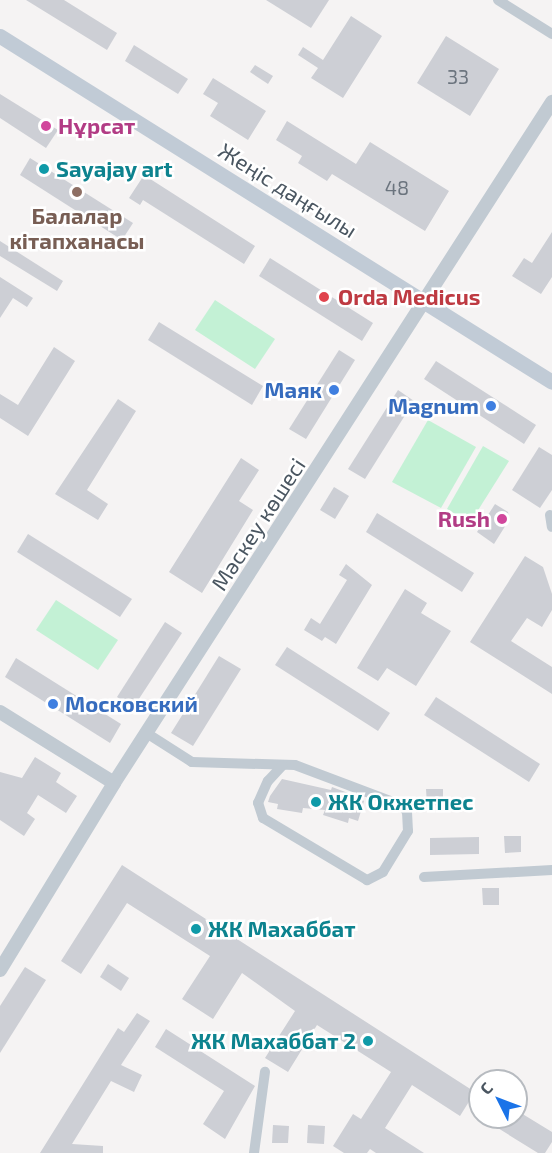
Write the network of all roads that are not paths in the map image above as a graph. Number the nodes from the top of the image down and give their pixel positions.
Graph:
1 (498, 0) edge
2 (552, 34) edge
3 (0, 36) edge
4 (552, 102) edge
5 (423, 301) junction
6 (552, 382) edge
7 (550, 515) dead end
8 (552, 527) edge
9 (0, 712) edge
10 (148, 735) junction
11 (282, 766) junction
12 (114, 783) junction
13 (552, 870) edge
14 (424, 877) dead end
15 (0, 970) edge
16 (266, 1072) dead end
17 (254, 1153) edge

1 - 2 street
3 - 5 main road, Жеңіс даңғылы
4 - 5 street, Мәскеу көшесі
5 - 6 main road, Жеңіс даңғылы
5 - 10 street, Мәскеу көшесі
7 - 8 street
9 - 12 street
10 - 11 street
10 - 12 street, Мәскеу көшесі
11 - 11 street
12 - 15 street, Мәскеу көшесі
13 - 14 street
16 - 17 street

